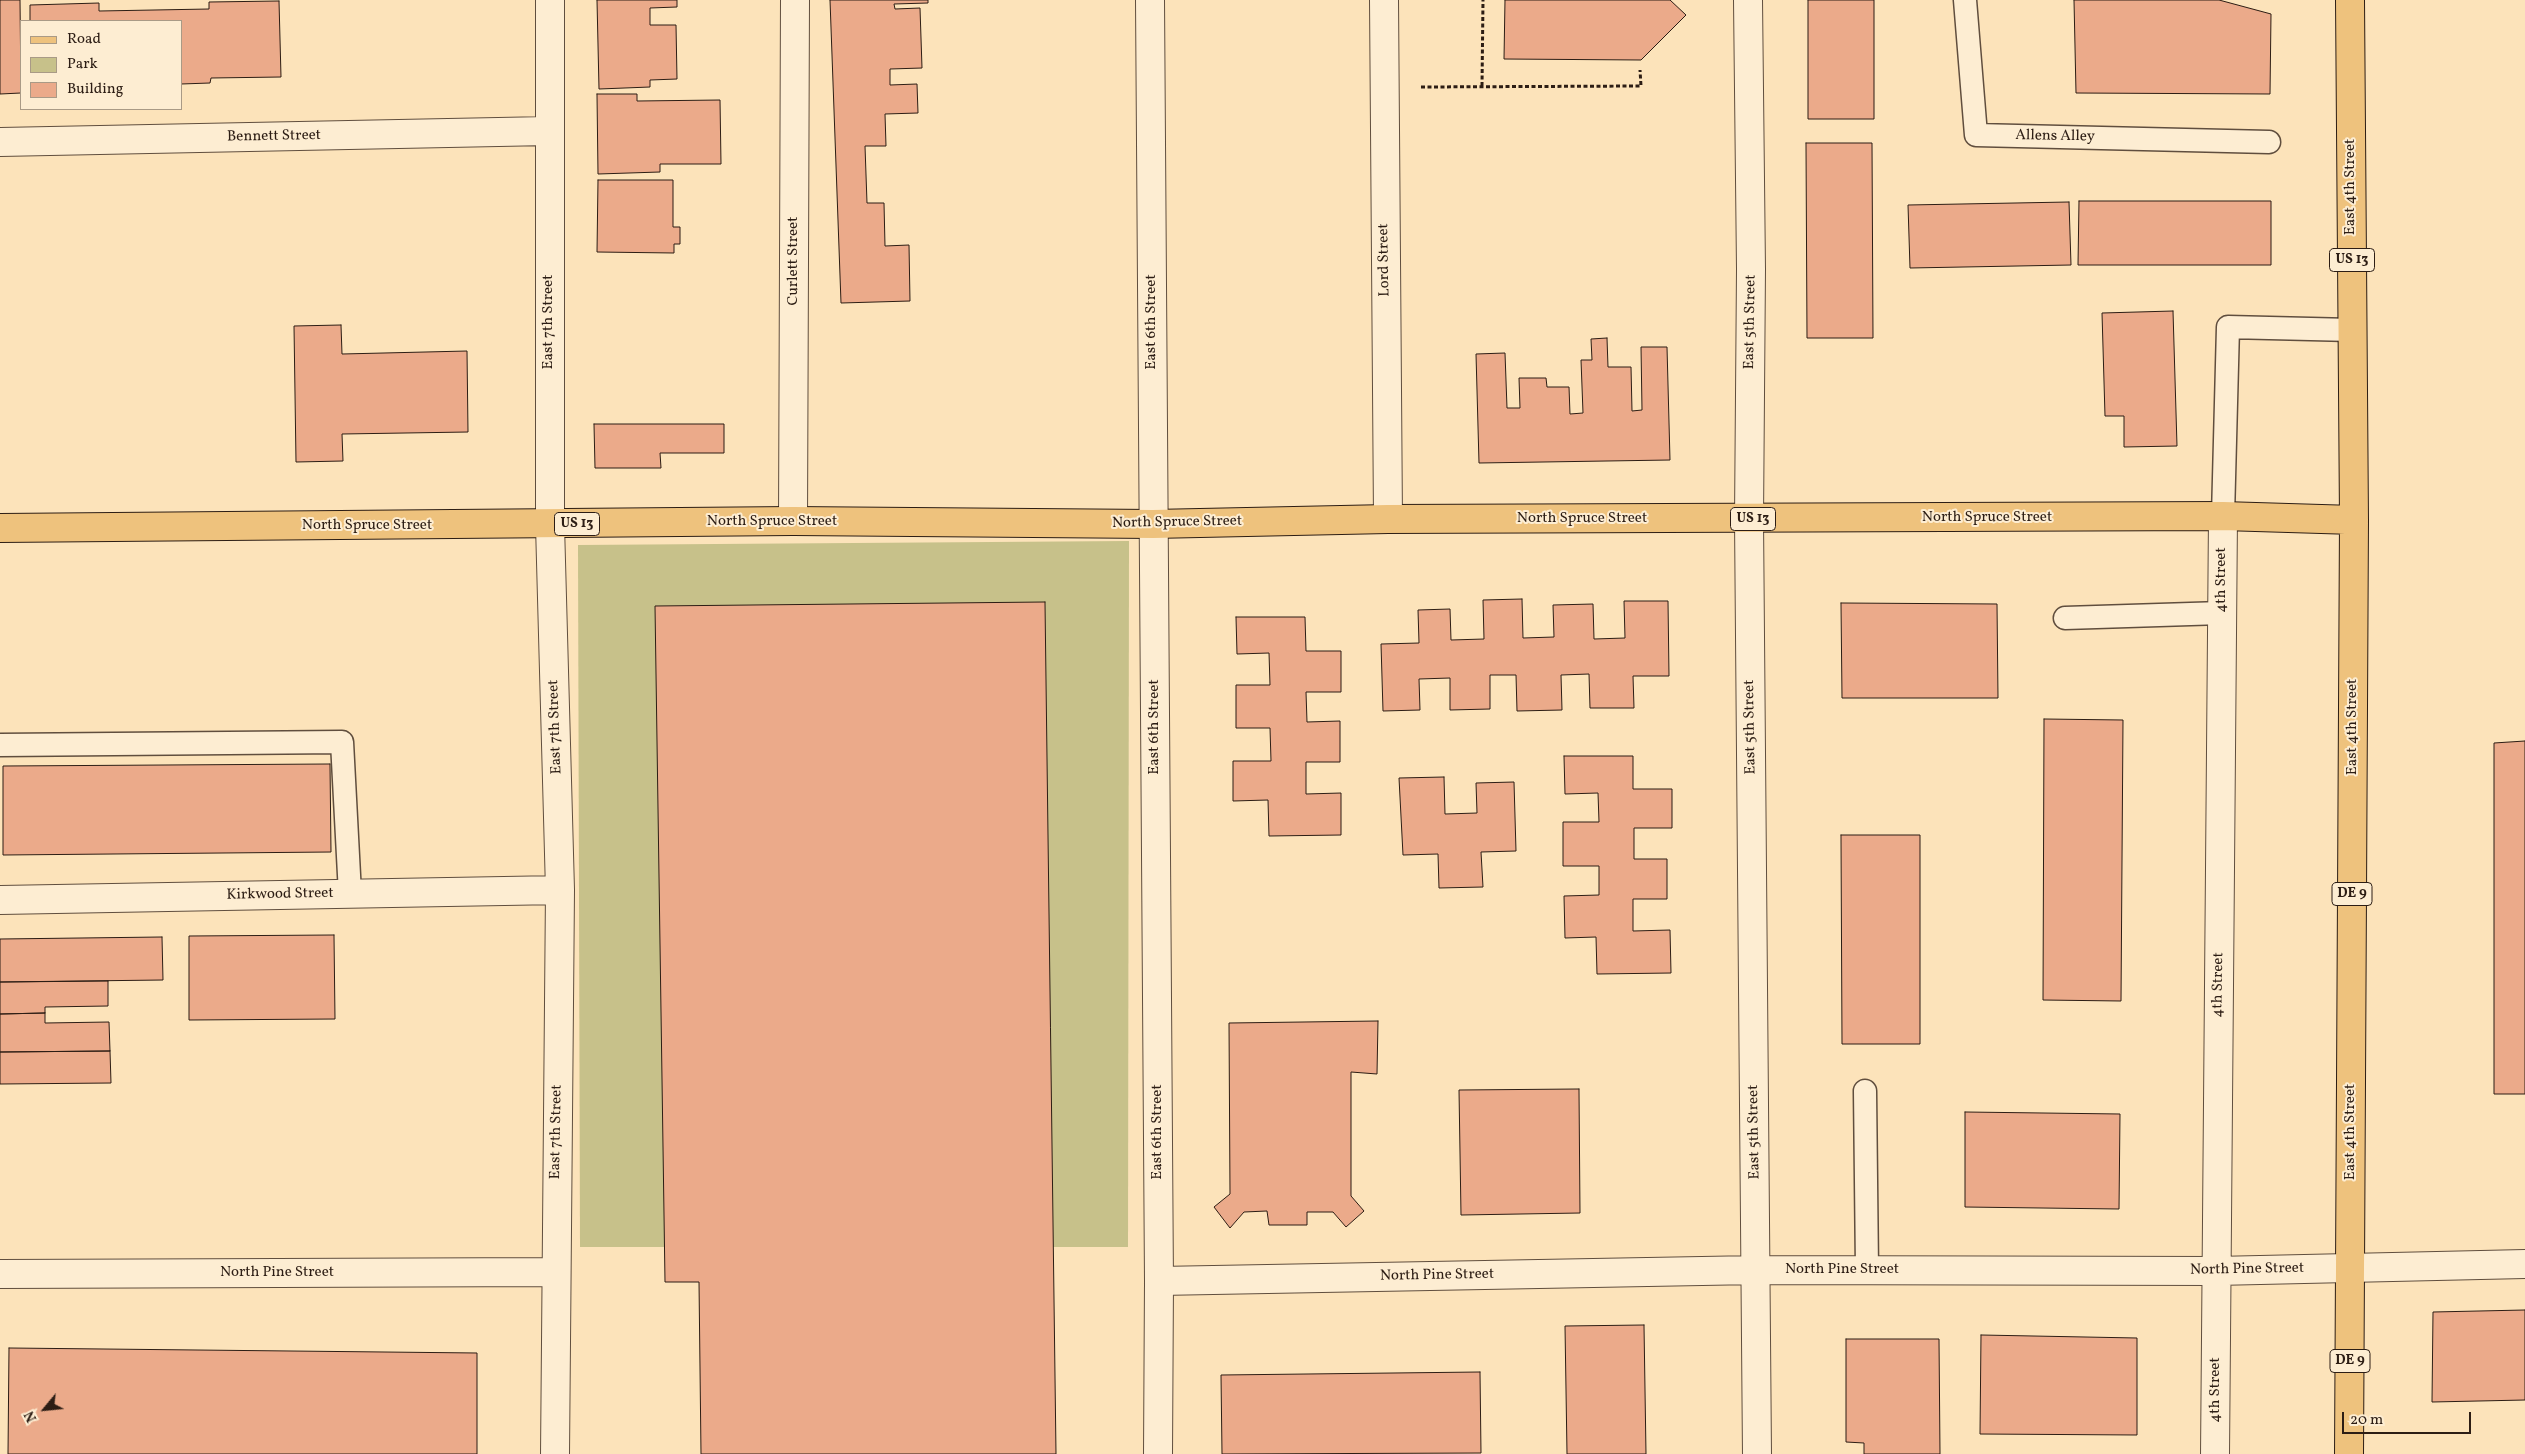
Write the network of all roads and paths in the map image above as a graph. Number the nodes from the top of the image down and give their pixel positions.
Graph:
1 (550, 0) edge
2 (795, 0) edge
3 (1150, 0) edge
4 (1384, 0) edge
5 (1483, 0) edge
6 (1748, 0) edge
7 (1965, 0) edge
8 (2350, 0) edge
9 (1640, 70) dead end
10 (1482, 86) junction
11 (1418, 87) dead end
12 (548, 131) junction
13 (0, 142) edge
14 (2269, 142) dead end
15 (2352, 330) junction
16 (2223, 516) junction
17 (1388, 519) junction
18 (1749, 519) junction
19 (2354, 520) junction
20 (793, 521) junction
21 (1153, 524) junction
22 (550, 525) junction
23 (0, 528) edge
24 (2222, 613) junction
25 (2066, 618) dead end
26 (0, 745) edge
27 (560, 890) junction
28 (350, 894) junction
29 (0, 900) edge
30 (1865, 1091) dead end
31 (2525, 1264) edge
32 (2350, 1268) junction
33 (1756, 1270) junction
34 (1867, 1270) junction
35 (2216, 1271) junction
36 (555, 1272) junction
37 (0, 1274) edge
38 (1159, 1281) junction
39 (555, 1454) edge
40 (1158, 1454) edge
41 (1757, 1454) edge
42 (2215, 1454) edge
43 (2349, 1454) edge

1 - 12 street, East 7th Street
2 - 20 street, Curlett Street
3 - 21 street, East 6th Street
4 - 17 street, Lord Street
5 - 10 path
6 - 18 street, East 5th Street
7 - 14 lane, Allens Alley
8 - 15 main road, East 4th Street / US 13
9 - 10 path
10 - 11 path
12 - 13 street, Bennett Street
12 - 22 street, East 7th Street
15 - 16 lane
15 - 19 main road, East 4th Street / US 13
16 - 18 main road, North Spruce Street / US 13
16 - 19 main road, North Spruce Street / US 13
16 - 24 street, 4th Street
17 - 18 main road, North Spruce Street / US 13
17 - 21 main road, North Spruce Street / US 13
18 - 33 street, East 5th Street
19 - 32 main road, East 4th Street / DE 9
20 - 21 main road, North Spruce Street / US 13
20 - 22 main road, North Spruce Street / US 13
21 - 38 street, East 6th Street
22 - 23 main road, North Spruce Street / US 13
22 - 27 street, East 7th Street
24 - 25 lane
24 - 35 street, 4th Street
26 - 28 lane
27 - 28 street, Kirkwood Street
27 - 36 street, East 7th Street
28 - 29 street, Kirkwood Street
30 - 34 lane
31 - 32 street, North Pine Street
32 - 35 street, North Pine Street
32 - 43 main road, East 4th Street / DE 9
33 - 34 street, North Pine Street
33 - 38 street, North Pine Street
33 - 41 street, East 5th Street
34 - 35 street, North Pine Street
35 - 42 street, 4th Street
36 - 37 street, North Pine Street
36 - 39 street, East 7th Street
38 - 40 street, East 6th Street

